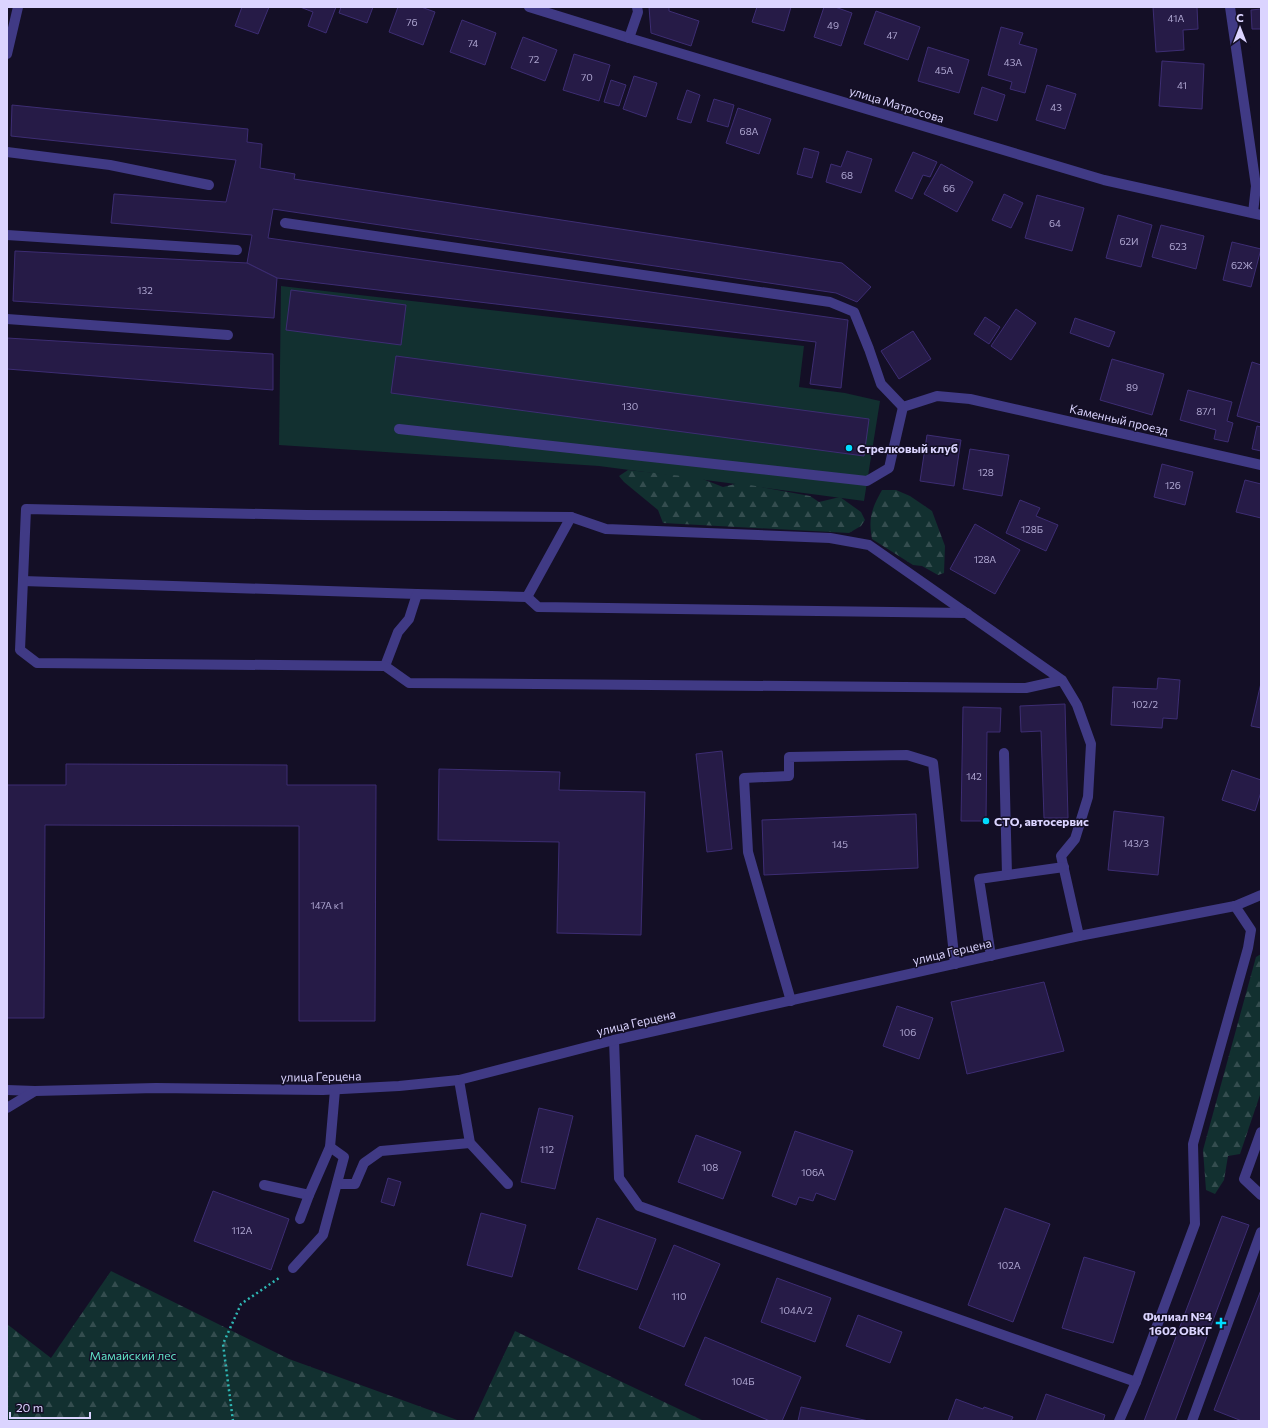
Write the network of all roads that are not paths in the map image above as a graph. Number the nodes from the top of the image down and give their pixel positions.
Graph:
1 (18, 7) edge
2 (529, 7) edge
3 (637, 7) edge
4 (1230, 7) edge
5 (629, 38) junction
6 (7, 54) edge
7 (7, 152) edge
8 (209, 185) dead end
9 (1257, 214) edge
10 (285, 223) dead end
11 (7, 235) edge
12 (237, 250) dead end
13 (7, 319) edge
14 (228, 335) dead end
15 (903, 407) junction
16 (399, 429) dead end
17 (1261, 465) edge
18 (570, 517) junction
19 (23, 581) junction
20 (417, 594) junction
21 (527, 597) junction
22 (967, 613) junction
23 (384, 666) junction
24 (1062, 680) junction
25 (1004, 752) dead end
26 (1064, 867) junction
27 (1007, 876) junction
28 (1261, 895) edge
29 (1235, 906) junction
30 (1079, 936) junction
31 (991, 956) junction
32 (955, 964) junction
33 (791, 1001) junction
34 (614, 1040) junction
35 (459, 1080) junction
36 (7, 1090) edge
37 (335, 1090) junction
38 (35, 1091) junction
39 (7, 1108) edge
40 (1261, 1132) edge
41 (470, 1144) junction
42 (330, 1148) junction
43 (336, 1184) junction
44 (508, 1184) dead end
45 (264, 1186) dead end
46 (309, 1195) junction
47 (1261, 1195) edge
48 (300, 1219) dead end
49 (1261, 1232) edge
50 (293, 1268) road end
51 (1136, 1382) junction
52 (1119, 1421) edge
53 (1192, 1421) edge

1 - 6 street
2 - 5 street, улица Матросова
3 - 5 street
4 - 9 street
5 - 9 street, улица Матросова
7 - 8 street
10 - 15 street
11 - 12 street
13 - 14 street
15 - 16 street
15 - 17 street, Каменный проезд
18 - 19 street
18 - 21 street
18 - 22 street
19 - 20 street
19 - 23 street
20 - 21 street
20 - 23 street
21 - 22 street
22 - 24 street
23 - 24 street
24 - 26 street
25 - 27 street
26 - 27 street
26 - 30 street
27 - 31 street
28 - 29 street, улица Герцена
29 - 30 street, улица Герцена
29 - 51 street
30 - 31 street, улица Герцена
31 - 32 street, улица Герцена
32 - 33 street, улица Герцена
32 - 33 street
33 - 34 street, улица Герцена
34 - 35 street, улица Герцена
34 - 51 street
35 - 37 street, улица Герцена
35 - 41 street
36 - 38 street, улица Герцена
37 - 38 street, улица Герцена
37 - 42 street
38 - 39 street
40 - 47 street
41 - 43 street
41 - 44 street
42 - 43 street
42 - 46 street
43 - 50 street
45 - 46 street
46 - 48 street
49 - 53 street
51 - 52 street

